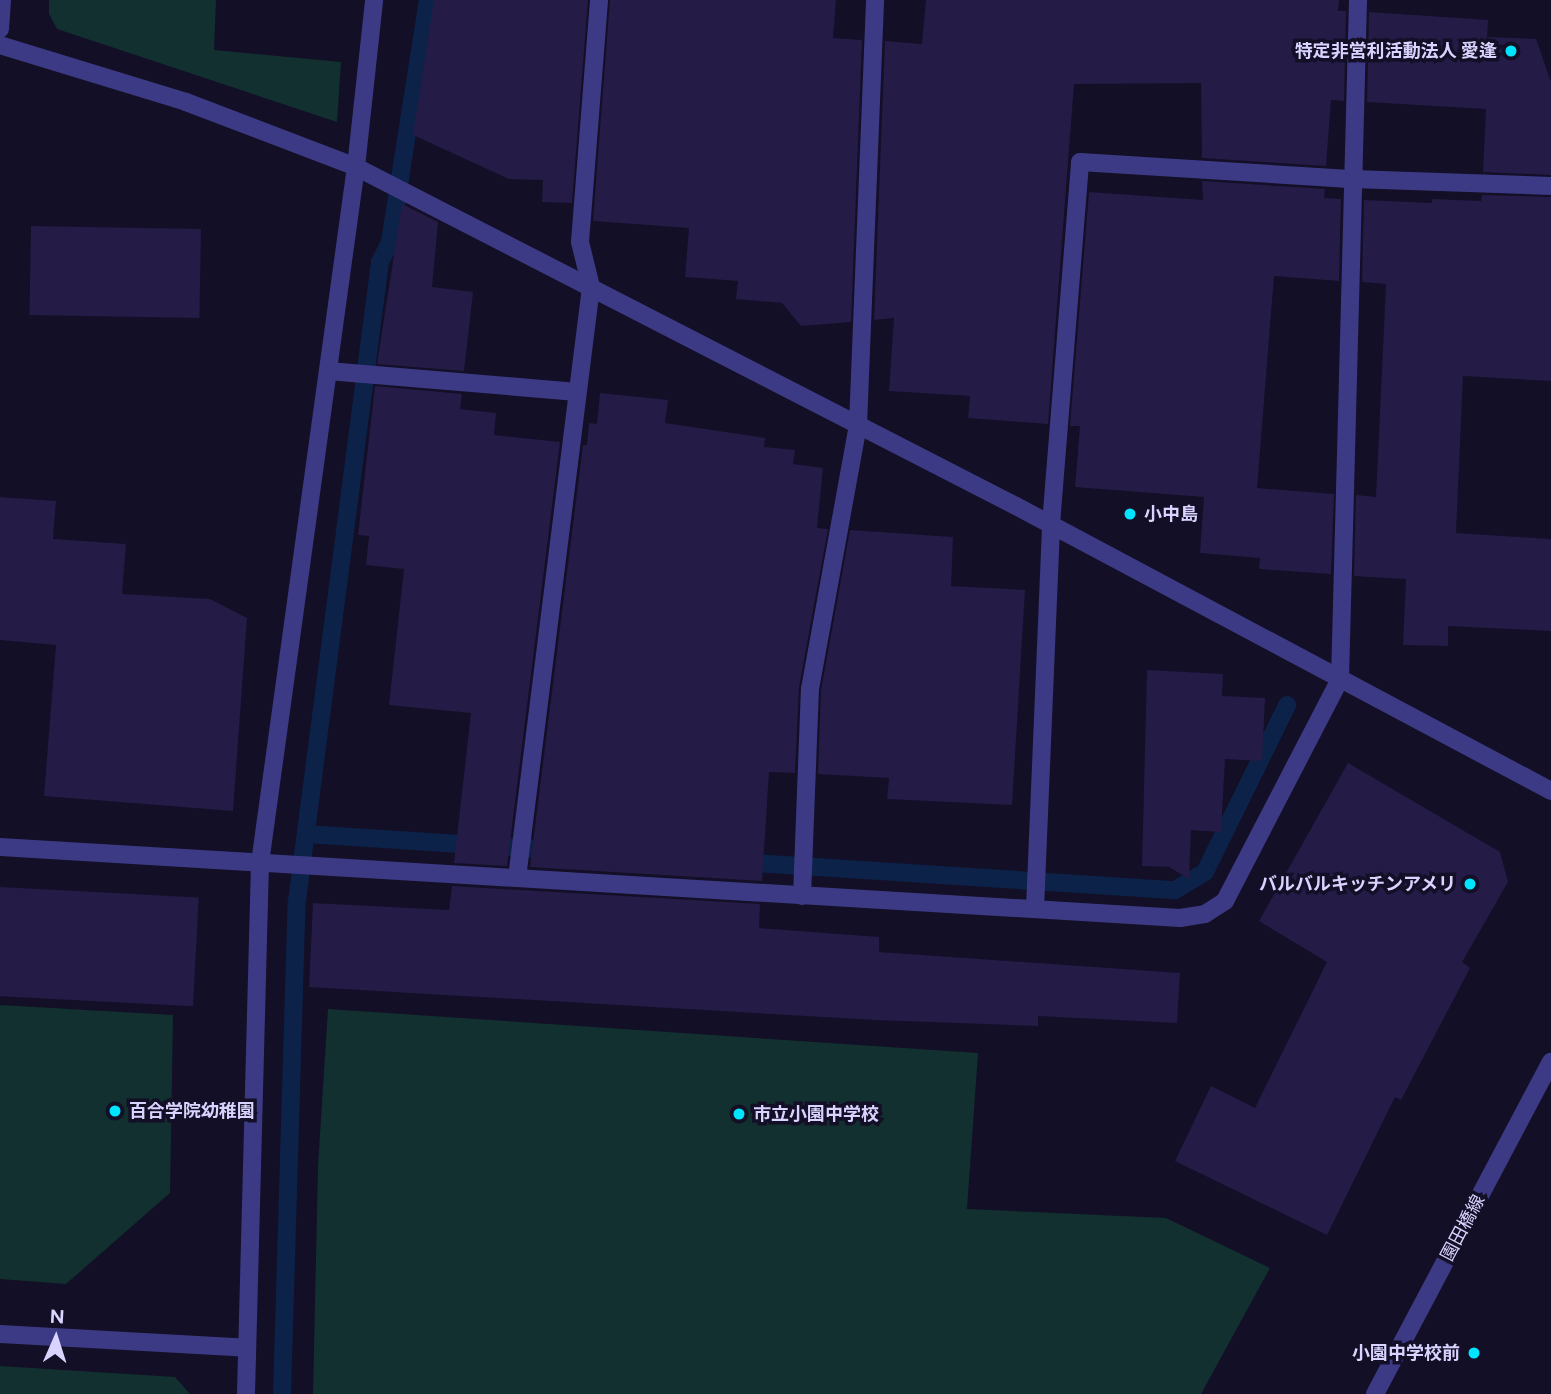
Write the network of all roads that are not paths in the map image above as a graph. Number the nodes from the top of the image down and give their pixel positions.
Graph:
1 (2, 0) edge
2 (374, 0) edge
3 (599, 0) edge
4 (875, 0) edge
5 (1358, 0) edge
6 (0, 29) edge
7 (0, 45) edge
8 (356, 167) junction
9 (1353, 179) junction
10 (1551, 186) edge
11 (591, 287) junction
12 (328, 371) junction
13 (577, 392) junction
14 (858, 425) junction
15 (1051, 524) junction
16 (1340, 679) junction
17 (1551, 791) edge
18 (0, 847) edge
19 (260, 863) junction
20 (517, 878) junction
21 (803, 896) junction
22 (1035, 909) junction
23 (1551, 1062) edge
24 (0, 1334) edge
25 (247, 1348) junction
26 (246, 1394) edge
27 (1375, 1394) edge

1 - 6 street
2 - 8 street
3 - 11 street
4 - 14 street
5 - 9 street
7 - 8 street
8 - 11 street
8 - 12 street
9 - 10 street
9 - 15 street
9 - 16 street
11 - 13 street
11 - 14 street
12 - 13 street
12 - 19 street
13 - 20 street
14 - 15 street
14 - 21 street
15 - 16 street
15 - 22 street
16 - 17 street
16 - 22 street
18 - 19 street
19 - 20 street
19 - 25 street
20 - 21 street
21 - 22 street
23 - 27 street, 園田橋線
24 - 25 street
25 - 26 street

